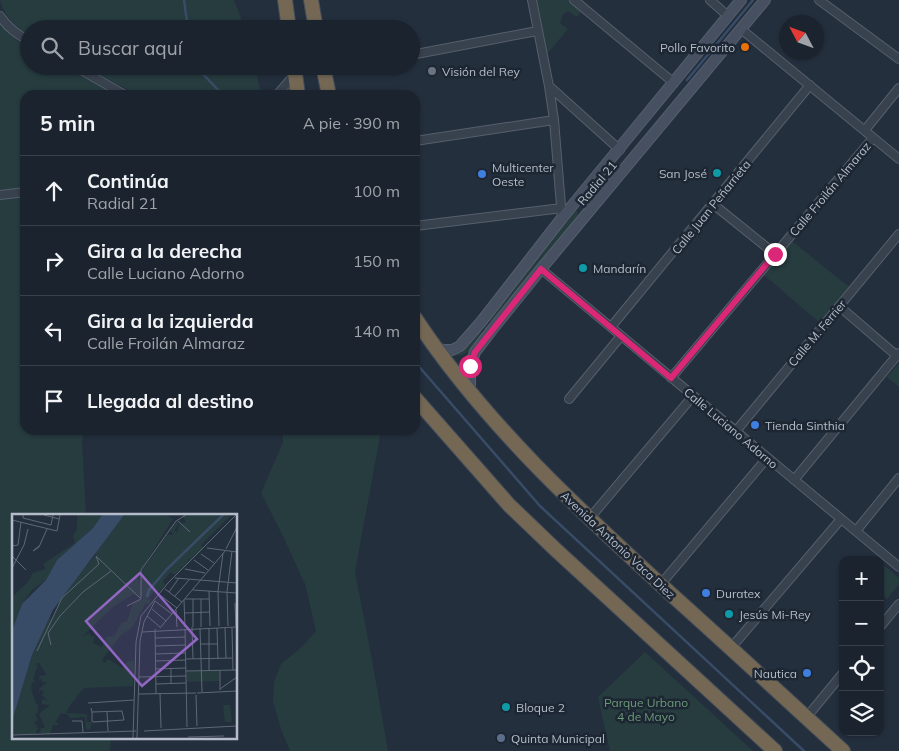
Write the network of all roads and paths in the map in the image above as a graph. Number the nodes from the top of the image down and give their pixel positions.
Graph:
1 (285, 0) edge
2 (311, 0) edge
3 (532, 0) edge
4 (574, 0) edge
5 (710, 0) edge
6 (741, 0) edge
7 (765, 0) edge
8 (819, 0) edge
9 (0, 16) edge
10 (728, 16) junction
11 (288, 20) edge
12 (314, 20) edge
13 (741, 29) junction
14 (537, 31) junction
15 (20, 36) edge
16 (420, 53) edge
17 (709, 54) junction
18 (898, 57) edge
19 (90, 75) edge
20 (291, 75) edge
21 (296, 75) edge
22 (324, 75) edge
23 (674, 83) junction
24 (549, 86) junction
25 (810, 86) junction
26 (899, 88) edge
27 (116, 90) edge
28 (281, 90) edge
29 (297, 90) edge
30 (328, 90) edge
31 (554, 120) junction
32 (865, 130) junction
33 (873, 138) junction
34 (420, 140) edge
35 (620, 150) junction
36 (899, 159) edge
37 (20, 193) edge
38 (0, 195) edge
39 (714, 204) junction
40 (562, 213) junction
41 (420, 226) edge
42 (899, 234) edge
43 (775, 254) junction
44 (541, 269) junction
45 (839, 306) junction
46 (481, 322) junction
47 (420, 326) edge
48 (611, 328) junction
49 (491, 331) junction
50 (620, 336) junction
51 (435, 348) junction
52 (898, 355) edge
53 (671, 378) junction
54 (470, 391) junction
55 (693, 396) junction
56 (569, 399) dead end
57 (420, 404) edge
58 (736, 431) junction
59 (768, 458) junction
60 (899, 478) edge
61 (794, 480) junction
62 (589, 519) junction
63 (841, 519) junction
64 (856, 532) junction
65 (899, 568) edge
66 (660, 584) junction
67 (899, 604) edge
68 (884, 622) edge
69 (731, 648) junction
70 (839, 678) edge
71 (806, 718) junction
72 (775, 751) edge
73 (843, 751) edge

1 - 11 highway
2 - 12 highway
3 - 14 street
4 - 23 street
5 - 10 street
6 - 10 street, Radial 21
7 - 13 street, Radial 21
8 - 18 street
9 - 15 street
10 - 17 street, Radial 21
13 - 17 street, Radial 21
13 - 25 street
14 - 16 street
14 - 24 street
17 - 23 street, Radial 21
17 - 44 street, Radial 21
19 - 27 street
20 - 28 street
21 - 29 highway
22 - 30 highway
23 - 35 street, Radial 21
24 - 31 street
24 - 35 street
25 - 32 street
25 - 39 street, Calle Juan Peñarrieta
26 - 32 street
31 - 34 street
31 - 40 street
32 - 33 street
33 - 36 street
33 - 43 street, Calle Froilán Almaraz
35 - 40 street, Radial 21
37 - 38 street
39 - 43 street
39 - 48 street, Calle Juan Peñarrieta
40 - 41 street
40 - 46 street, Radial 21
42 - 45 street, Calle M. Ferrier
43 - 53 street, Calle Froilán Almaraz
44 - 48 street, Calle Luciano Adorno
44 - 49 street, Radial 21
45 - 52 street
45 - 58 street, Calle M. Ferrier
46 - 49 street
46 - 51 street, Radial 21
47 - 51 highway, Avenida Antonio Vaca Diez
48 - 50 street, Calle Luciano Adorno
49 - 54 street, Radial 21
50 - 53 street, Calle Luciano Adorno
50 - 56 street
51 - 54 highway, Avenida Antonio Vaca Diez
52 - 61 street
53 - 55 street, Calle Luciano Adorno
54 - 62 highway, Avenida Antonio Vaca Diez
55 - 58 street, Calle Luciano Adorno
55 - 62 street
57 - 72 highway
58 - 59 street, Calle Luciano Adorno
59 - 61 street, Calle Luciano Adorno
59 - 66 street
60 - 64 street
61 - 63 street, Calle Luciano Adorno
62 - 66 highway, Avenida Antonio Vaca Diez
63 - 64 street, Calle Luciano Adorno
63 - 69 street
64 - 65 street, Calle Luciano Adorno
66 - 69 highway, Avenida Antonio Vaca Diez
67 - 68 street
69 - 71 highway, Avenida Antonio Vaca Diez
70 - 71 street
71 - 73 highway, Avenida Antonio Vaca Diez

